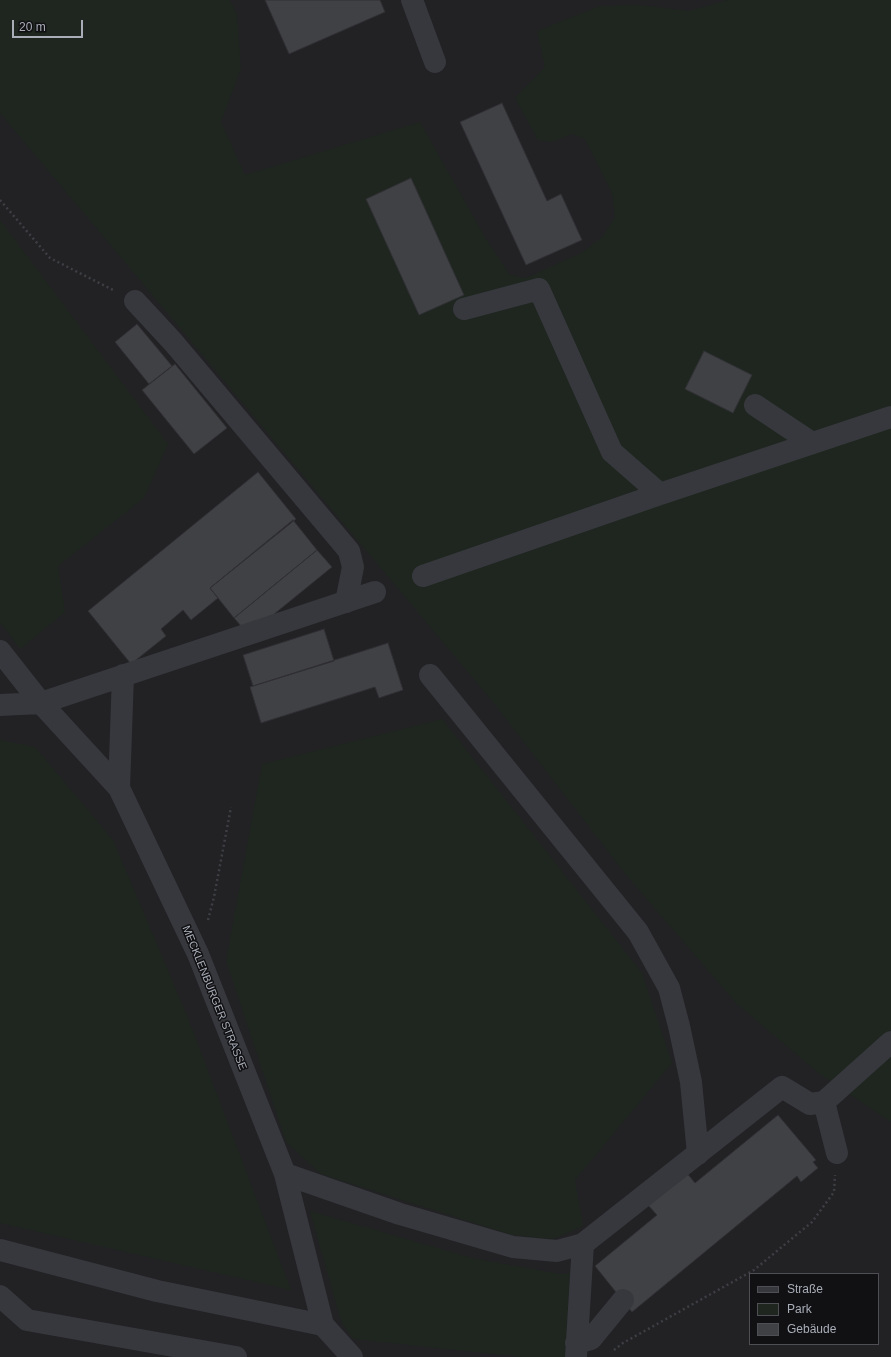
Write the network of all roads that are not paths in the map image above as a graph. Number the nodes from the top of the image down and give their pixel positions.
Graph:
1 (412, 0) edge
2 (435, 62) dead end
3 (135, 301) road end
4 (464, 309) dead end
5 (755, 405) dead end
6 (891, 417) edge
7 (812, 443) junction
8 (660, 494) junction
9 (423, 576) dead end
10 (374, 592) dead end
11 (346, 602) junction
12 (0, 651) edge
13 (123, 675) junction
14 (430, 675) dead end
15 (41, 703) junction
16 (0, 705) edge
17 (119, 788) junction
18 (891, 1042) edge
19 (824, 1102) junction
20 (837, 1153) road end
21 (698, 1154) junction
22 (285, 1174) junction
23 (583, 1244) junction
24 (0, 1250) edge
25 (0, 1296) edge
26 (623, 1300) dead end
27 (322, 1325) junction
28 (576, 1350) edge
29 (236, 1357) edge
30 (352, 1357) edge

1 - 2 street
3 - 11 street
4 - 8 street
5 - 7 street
6 - 7 street
7 - 8 street
8 - 9 street
10 - 11 street
11 - 13 street
12 - 15 street, MECKLENBURGER STRASSE
13 - 15 street
13 - 17 street
14 - 21 street
15 - 16 street
15 - 17 street, MECKLENBURGER STRASSE
17 - 22 street, MECKLENBURGER STRASSE
18 - 19 street
19 - 20 street
19 - 21 street
21 - 23 street
22 - 23 street
22 - 27 street, MECKLENBURGER STRASSE
23 - 28 street
24 - 27 street
25 - 29 street
26 - 28 street
27 - 30 street, MECKLENBURGER STRASSE

